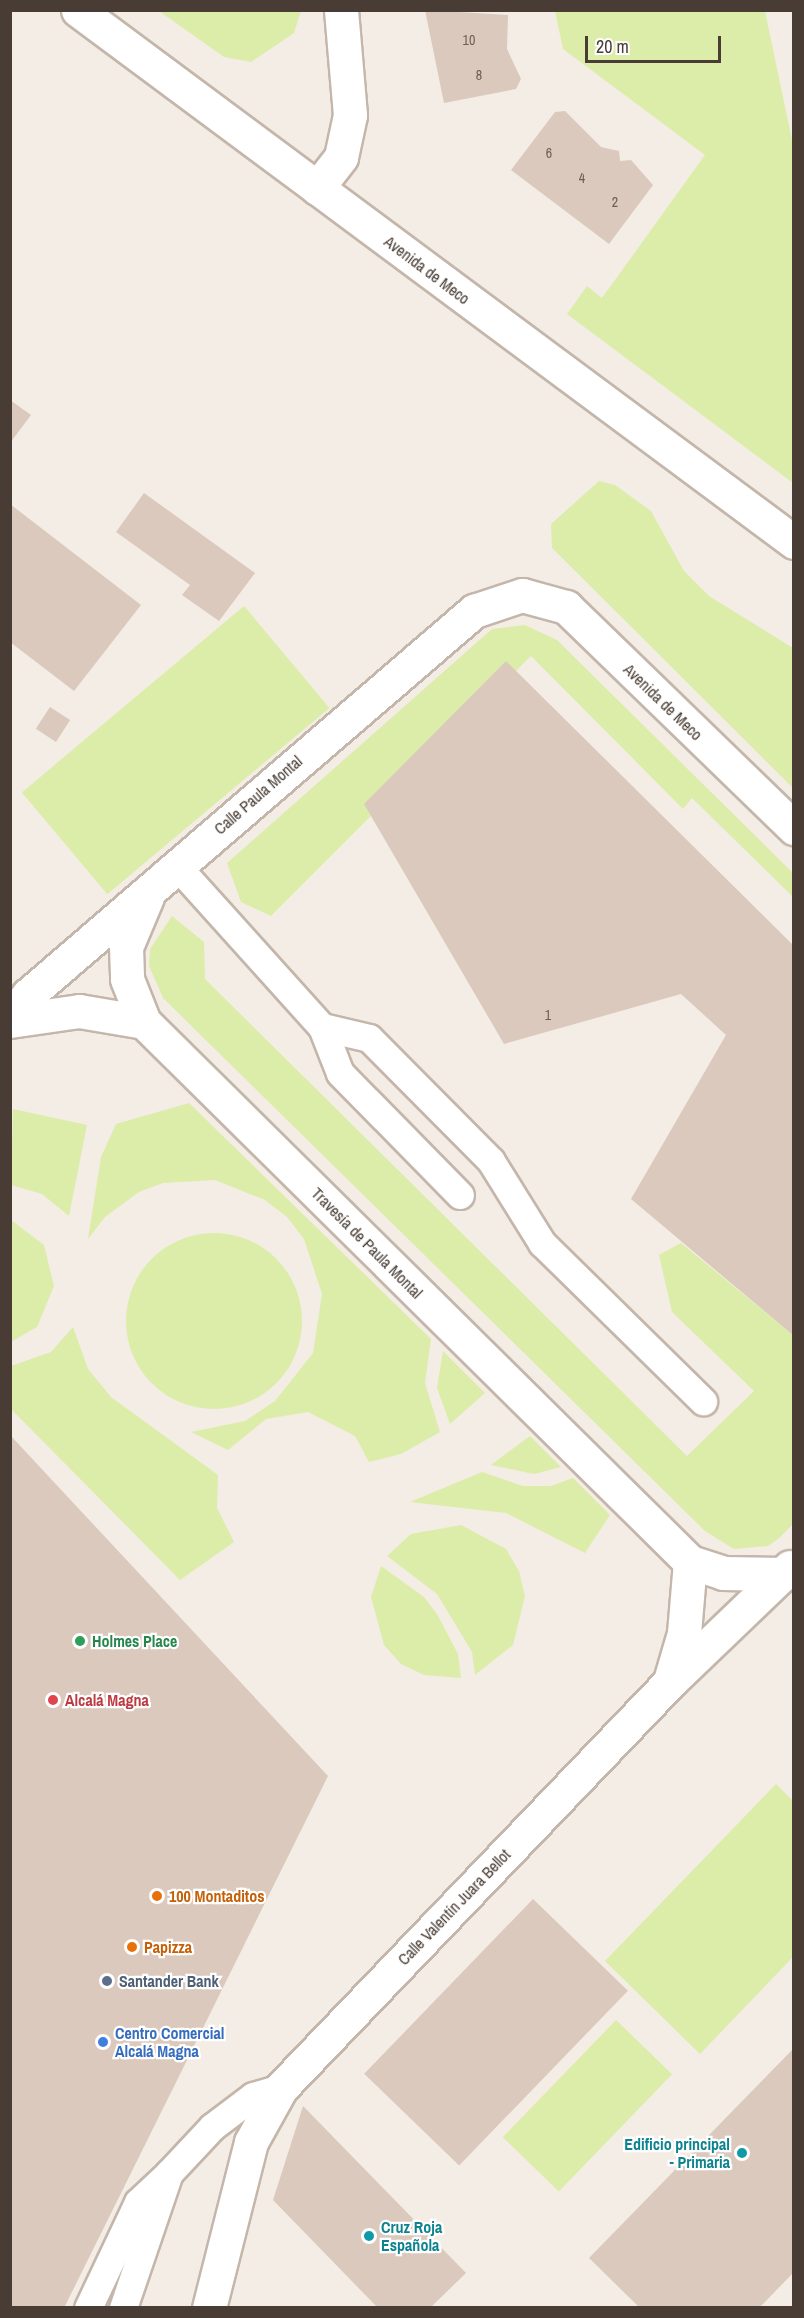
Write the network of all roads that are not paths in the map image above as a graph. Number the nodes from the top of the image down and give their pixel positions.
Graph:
1 (78, 10) edge
2 (341, 10) edge
3 (317, 188) junction
4 (787, 542) edge
5 (522, 595) joint
6 (794, 828) edge
7 (176, 865) junction
8 (150, 890) junction
9 (10, 1020) edge
10 (144, 1022) junction
11 (322, 1027) junction
12 (459, 1195) dead end
13 (703, 1401) dead end
14 (690, 1562) junction
15 (789, 1569) edge
16 (670, 1682) junction
17 (281, 2088) junction
18 (169, 2173) junction
19 (88, 2307) edge
20 (123, 2307) edge
21 (208, 2307) edge

1 - 3 street, Avenida de Meco
2 - 3 street
3 - 4 street, Avenida de Meco
5 - 6 street, Avenida de Meco
5 - 7 street, Calle Paula Montal
7 - 8 street, Calle Paula Montal
7 - 11 lane
8 - 9 street, Calle Paula Montal
8 - 10 street, Travesía de Paula Montal
9 - 10 street
10 - 14 street, Travesía de Paula Montal
11 - 12 lane
11 - 13 lane
14 - 15 street, Travesía de Paula Montal
14 - 16 street
15 - 16 street, Calle Valentín Juara Bellot
16 - 17 street, Calle Valentín Juara Bellot
17 - 18 lane
17 - 21 street, Calle Valentín Juara Bellot
18 - 19 lane
18 - 20 lane

